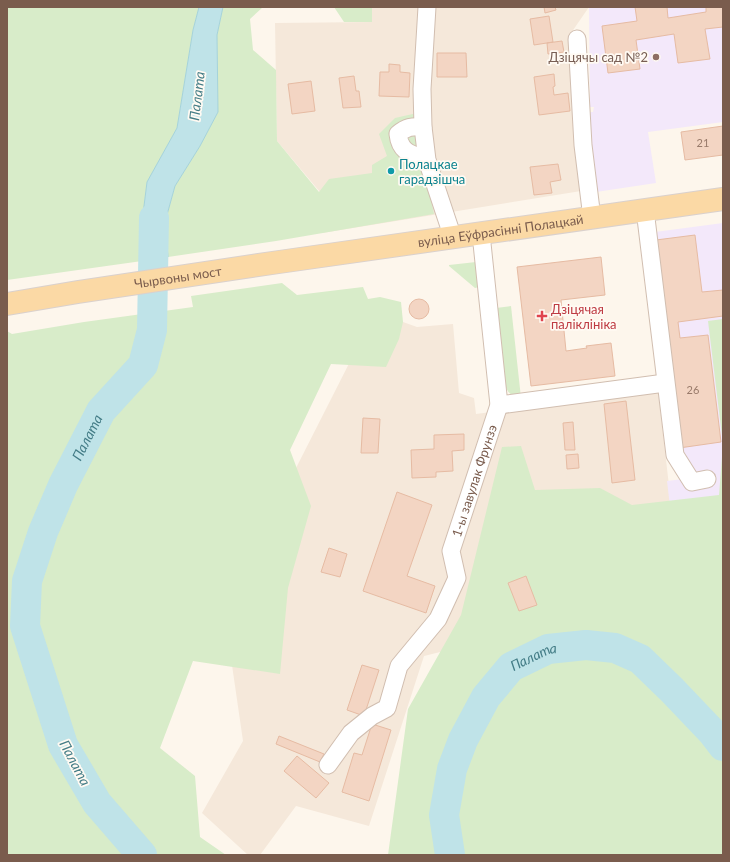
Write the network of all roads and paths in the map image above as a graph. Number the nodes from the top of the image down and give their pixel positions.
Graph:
1 (427, 7) edge
2 (577, 39) dead end
3 (423, 127) junction
4 (427, 160) junction
5 (723, 199) edge
6 (645, 210) junction
7 (592, 218) junction
8 (481, 234) junction
9 (452, 238) junction
10 (279, 262) joint
11 (7, 304) edge
12 (665, 383) junction
13 (499, 405) junction
14 (707, 479) dead end
15 (328, 765) dead end

1 - 3 street
2 - 7 street
3 - 4 street
3 - 4 street
4 - 9 street
5 - 6 main road, вуліца Еўфрасінні Полацкай
6 - 7 main road, вуліца Еўфрасінні Полацкай
6 - 12 street
7 - 8 main road, вуліца Еўфрасінні Полацкай
8 - 9 main road, вуліца Еўфрасінні Полацкай
8 - 13 street, 1-ы завулак Фрунзэ
9 - 10 main road, вуліца Еўфрасінні Полацкай
10 - 11 main road, Чырвоны мост
12 - 13 street
12 - 14 street
13 - 15 street, 1-ы завулак Фрунзэ

